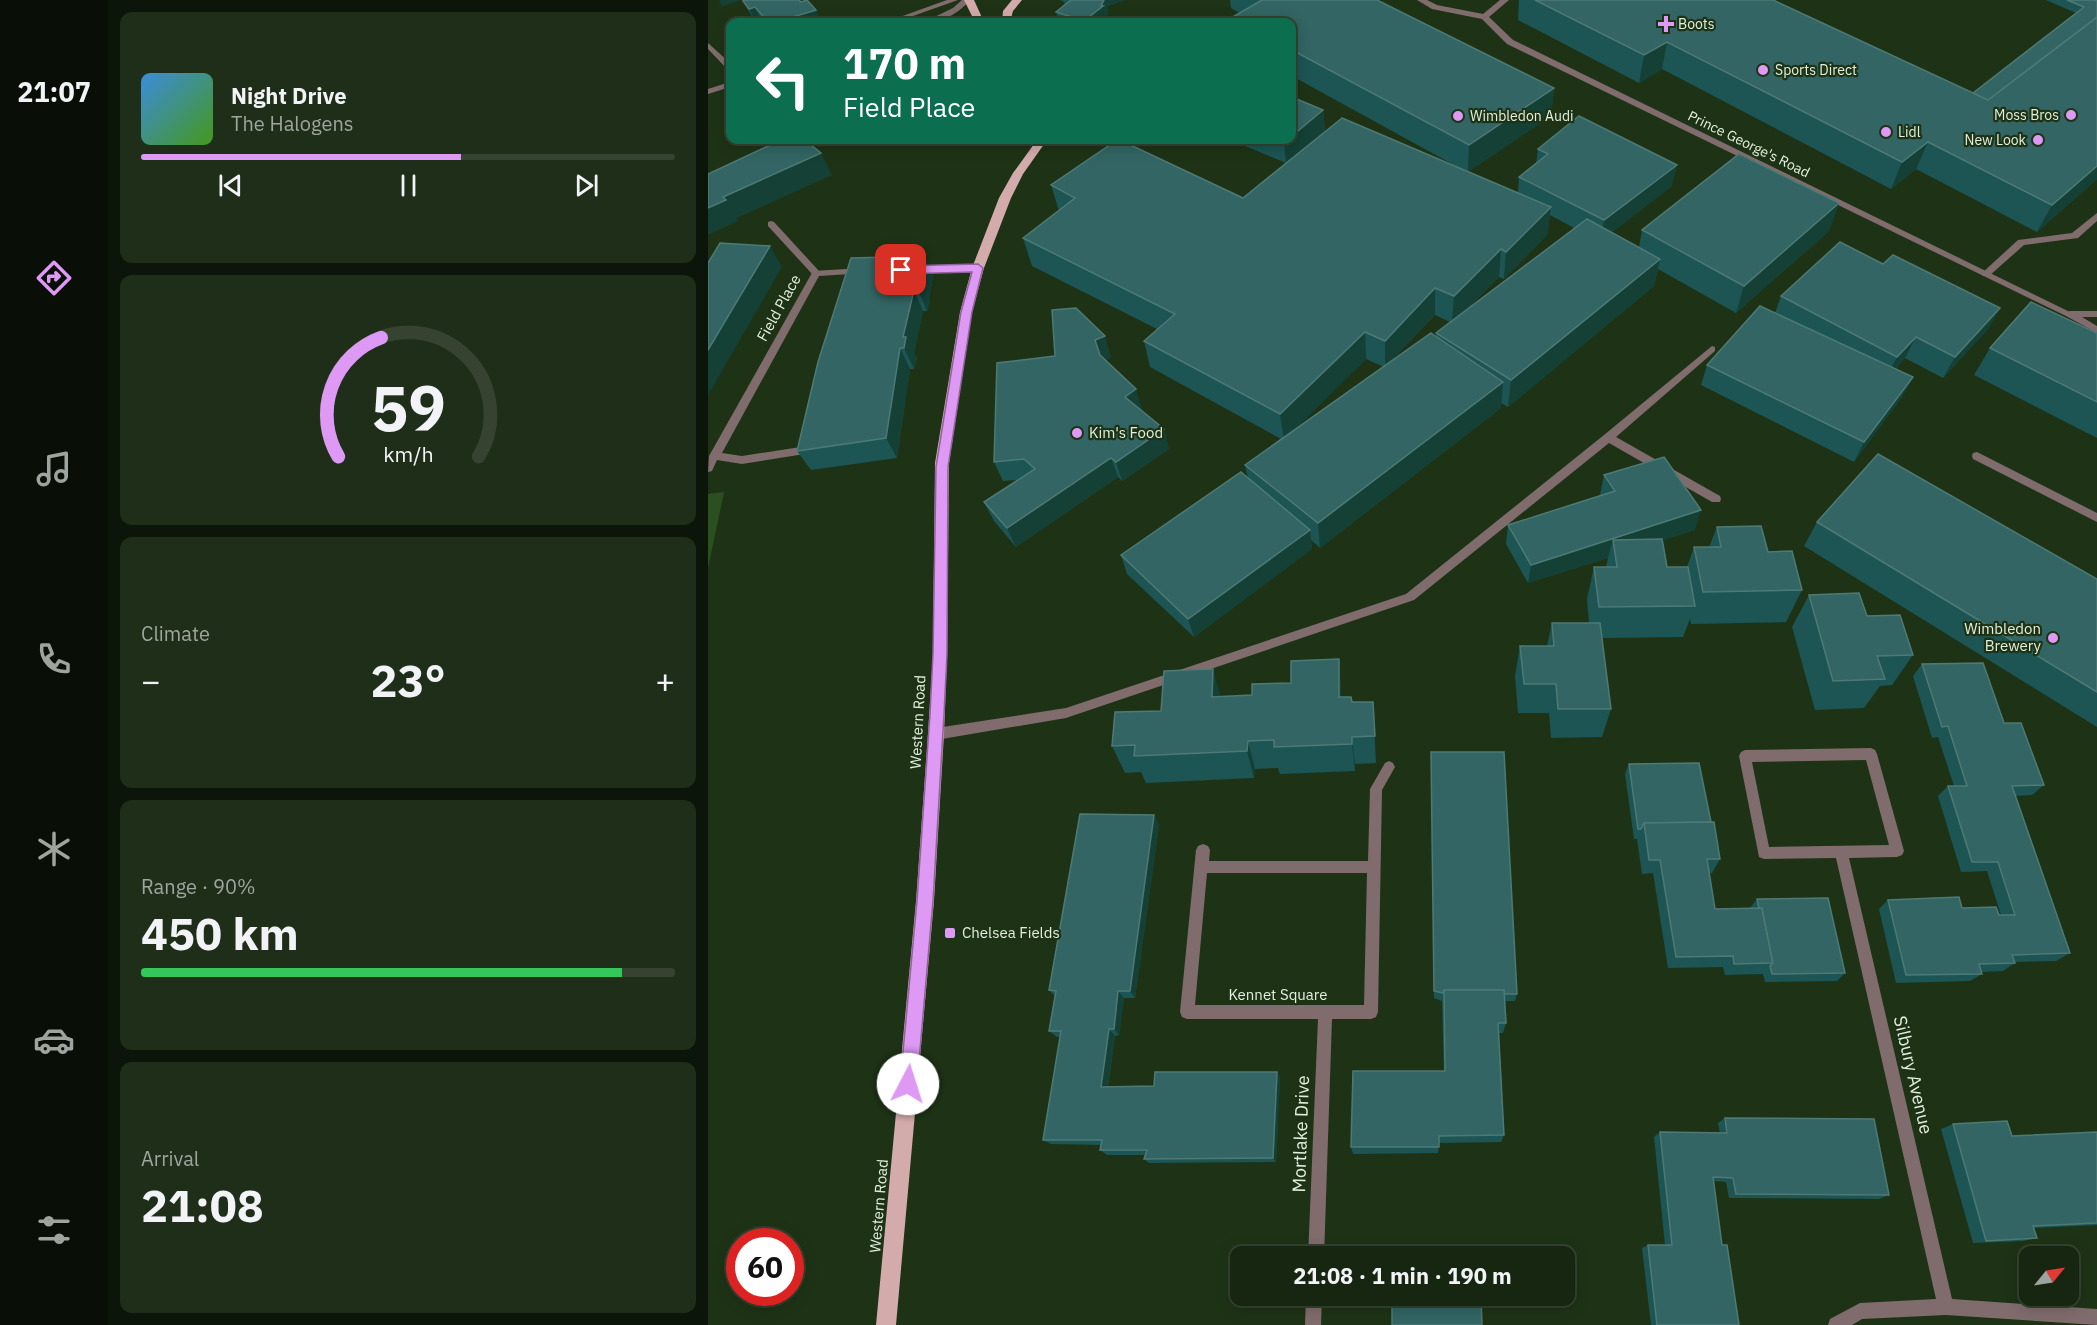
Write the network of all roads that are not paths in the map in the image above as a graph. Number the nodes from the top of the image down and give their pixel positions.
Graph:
1 (954, 0) edge
2 (968, 0) edge
3 (1017, 0) edge
4 (1421, 0) edge
5 (1505, 0) edge
6 (1485, 17) junction
7 (902, 18) edge
8 (937, 18) edge
9 (977, 18) edge
10 (1007, 18) edge
11 (708, 45) edge
12 (726, 64) edge
13 (726, 85) edge
14 (708, 92) edge
15 (1039, 144) edge
16 (2097, 216) edge
17 (771, 224) dead end
18 (978, 268) junction
19 (907, 270) edge
20 (873, 271) edge
21 (816, 273) junction
22 (1986, 274) junction
23 (2069, 314) junction
24 (2097, 314) edge
25 (2097, 330) edge
26 (1712, 350) dead end
27 (1608, 438) junction
28 (807, 450) edge
29 (714, 456) junction
30 (1977, 456) dead end
31 (708, 468) edge
32 (1716, 500) dead end
33 (2097, 518) edge
34 (936, 735) junction
35 (1389, 767) dead end
36 (1203, 850) dead end
37 (1841, 852) junction
38 (1202, 867) junction
39 (1373, 867) junction
40 (1325, 1012) junction
41 (1316, 1246) edge
42 (1314, 1306) edge
43 (1946, 1307) junction
44 (2097, 1317) edge
45 (886, 1325) edge
46 (1313, 1325) edge
47 (1836, 1325) edge

1 - 7 street
2 - 8 street
2 - 9 main road
3 - 10 main road
4 - 6 street
5 - 6 street
6 - 22 street, Prince George's Road
11 - 12 street
13 - 14 street
15 - 18 main road, Western Road
16 - 22 street
17 - 21 street
18 - 19 street
18 - 34 main road, Western Road
20 - 21 street, Field Place
21 - 29 street, Field Place
22 - 23 street, Prince George's Road
23 - 24 street, Prince George's Road
23 - 25 street, Prince George's Road
26 - 27 street
27 - 32 street
27 - 34 street
28 - 29 street
29 - 31 street, Field Place
30 - 33 street
34 - 45 main road, Western Road
35 - 39 street, Kennet Square
36 - 38 street, Kennet Square
37 - 37 street
37 - 43 street, Silbury Avenue
38 - 39 street
38 - 40 street, Kennet Square
39 - 40 street, Kennet Square
40 - 41 street, Mortlake Drive
42 - 46 street
43 - 44 street
43 - 47 street

